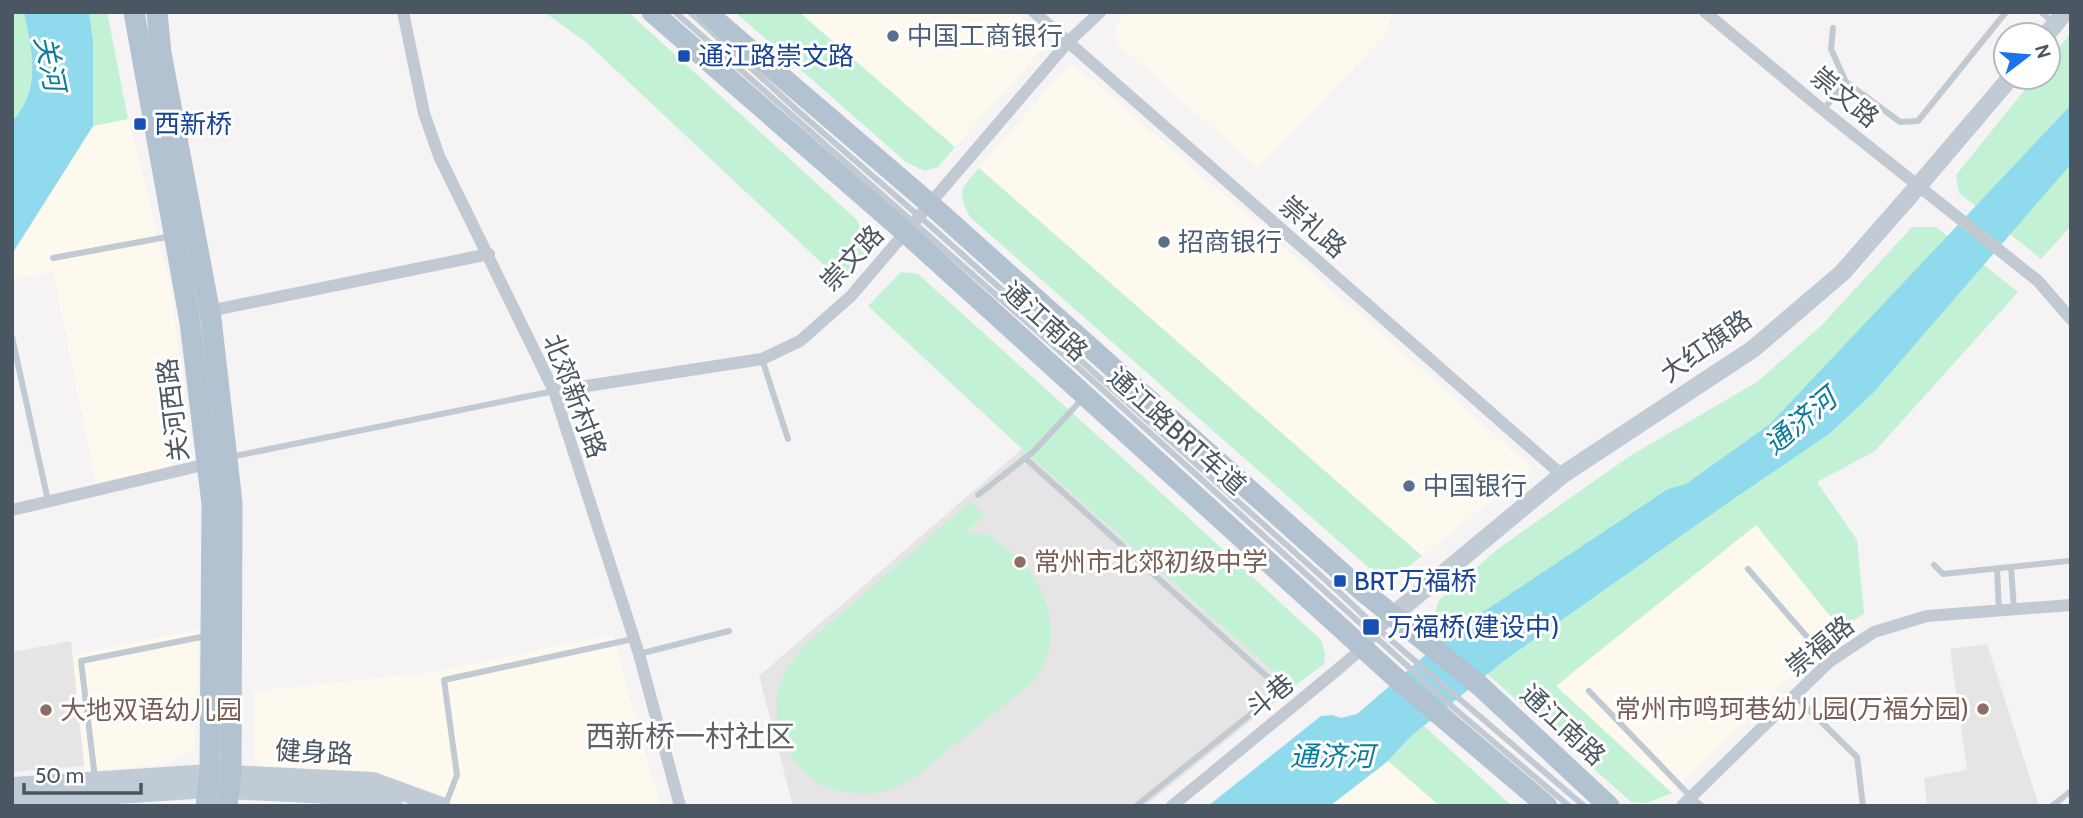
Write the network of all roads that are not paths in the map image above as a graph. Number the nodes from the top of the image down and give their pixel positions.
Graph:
1 (134, 12) edge
2 (157, 12) edge
3 (403, 12) edge
4 (652, 12) edge
5 (675, 12) edge
6 (690, 12) edge
7 (706, 12) edge
8 (1034, 12) edge
9 (1100, 12) edge
10 (1705, 12) edge
11 (2006, 12) edge
12 (1833, 28) dead end
13 (1068, 42) junction
14 (1846, 82) junction
15 (1999, 91) edge
16 (1823, 110) junction
17 (1919, 186) junction
18 (917, 219) junction
19 (175, 236) junction
20 (489, 254) junction
21 (53, 258) dead end
22 (209, 311) junction
23 (2071, 319) edge
24 (12, 337) edge
25 (762, 359) junction
26 (554, 391) junction
27 (1085, 396) junction
28 (788, 439) dead end
29 (1025, 458) junction
30 (217, 461) junction
31 (1562, 475) junction
32 (978, 495) dead end
33 (48, 501) junction
34 (12, 510) edge
35 (2068, 561) dead end
36 (1934, 565) dead end
37 (2011, 567) junction
38 (1748, 569) dead end
39 (1997, 569) junction
40 (2071, 605) edge
41 (2014, 609) junction
42 (1999, 611) junction
43 (729, 631) dead end
44 (1376, 632) junction
45 (211, 635) junction
46 (633, 639) junction
47 (639, 654) junction
48 (1829, 662) junction
49 (1589, 691) dead end
50 (1795, 696) junction
51 (1448, 713) junction
52 (95, 780) junction
53 (12, 786) edge
54 (1571, 786) dead end
55 (219, 790) edge
56 (2071, 791) edge
57 (1573, 796) junction
58 (12, 802) edge
59 (74, 802) edge
60 (1687, 802) edge
61 (394, 806) edge
62 (443, 806) edge
63 (680, 806) edge
64 (1136, 806) edge
65 (1172, 806) edge
66 (1547, 806) edge
67 (1569, 806) edge
68 (1584, 806) edge
69 (1609, 806) edge
70 (1702, 806) edge
71 (1863, 806) edge
72 (2052, 806) edge

1 - 19 main road, 关河西路
2 - 22 main road, 关河西路
3 - 20 street, 北郊新村路
4 - 18 main road, 通江南路
5 - 18 lane
6 - 18 lane
7 - 18 main road, 通江南路
8 - 13 street, 崇礼路
9 - 13 street, 崇文路
10 - 16 street, 崇文路
11 - 14 lane
12 - 14 lane
13 - 18 street, 崇文路
13 - 31 street, 崇礼路
14 - 16 lane
15 - 17 street, 大红旗路
16 - 17 street, 崇文路
17 - 23 street, 崇文路
17 - 31 street, 大红旗路
18 - 25 street, 崇文路
18 - 27 main road, 通江南路
18 - 44 main road, 通江南路
19 - 21 lane
19 - 30 main road, 关河西路
20 - 22 street
20 - 26 street, 北郊新村路
22 - 30 main road, 关河西路
24 - 33 lane
25 - 26 street, 崇文路
25 - 28 lane
26 - 30 lane
26 - 46 street, 北郊新村路
27 - 29 lane
27 - 44 main road, 通江南路
29 - 32 lane
29 - 64 lane
30 - 33 street
30 - 45 main road, 关河西路
30 - 55 main road, 关河西路
31 - 44 street, 大红旗路
33 - 34 street
35 - 37 lane
36 - 39 lane
37 - 39 lane
37 - 41 lane
38 - 48 lane
39 - 42 lane
40 - 41 street, 崇福路
41 - 42 street, 崇福路
42 - 48 street, 崇福路
43 - 47 lane
44 - 51 main road, 通江南路
44 - 57 lane
44 - 65 street, 斗巷
44 - 69 main road, 通江南路
45 - 52 lane
45 - 55 main road, 关河西路
46 - 47 street, 北郊新村路
46 - 62 lane
47 - 63 street, 北郊新村路
48 - 50 street, 崇福路
49 - 60 lane
50 - 60 street, 崇福路
50 - 71 lane
51 - 66 main road
51 - 67 lane
52 - 53 street, 健身路
52 - 55 street, 健身路
54 - 57 lane
55 - 59 street, 健身路
55 - 61 street, 健身路
55 - 62 street, 健身路
56 - 72 lane
57 - 68 lane
58 - 59 street, 健身路
60 - 70 lane

